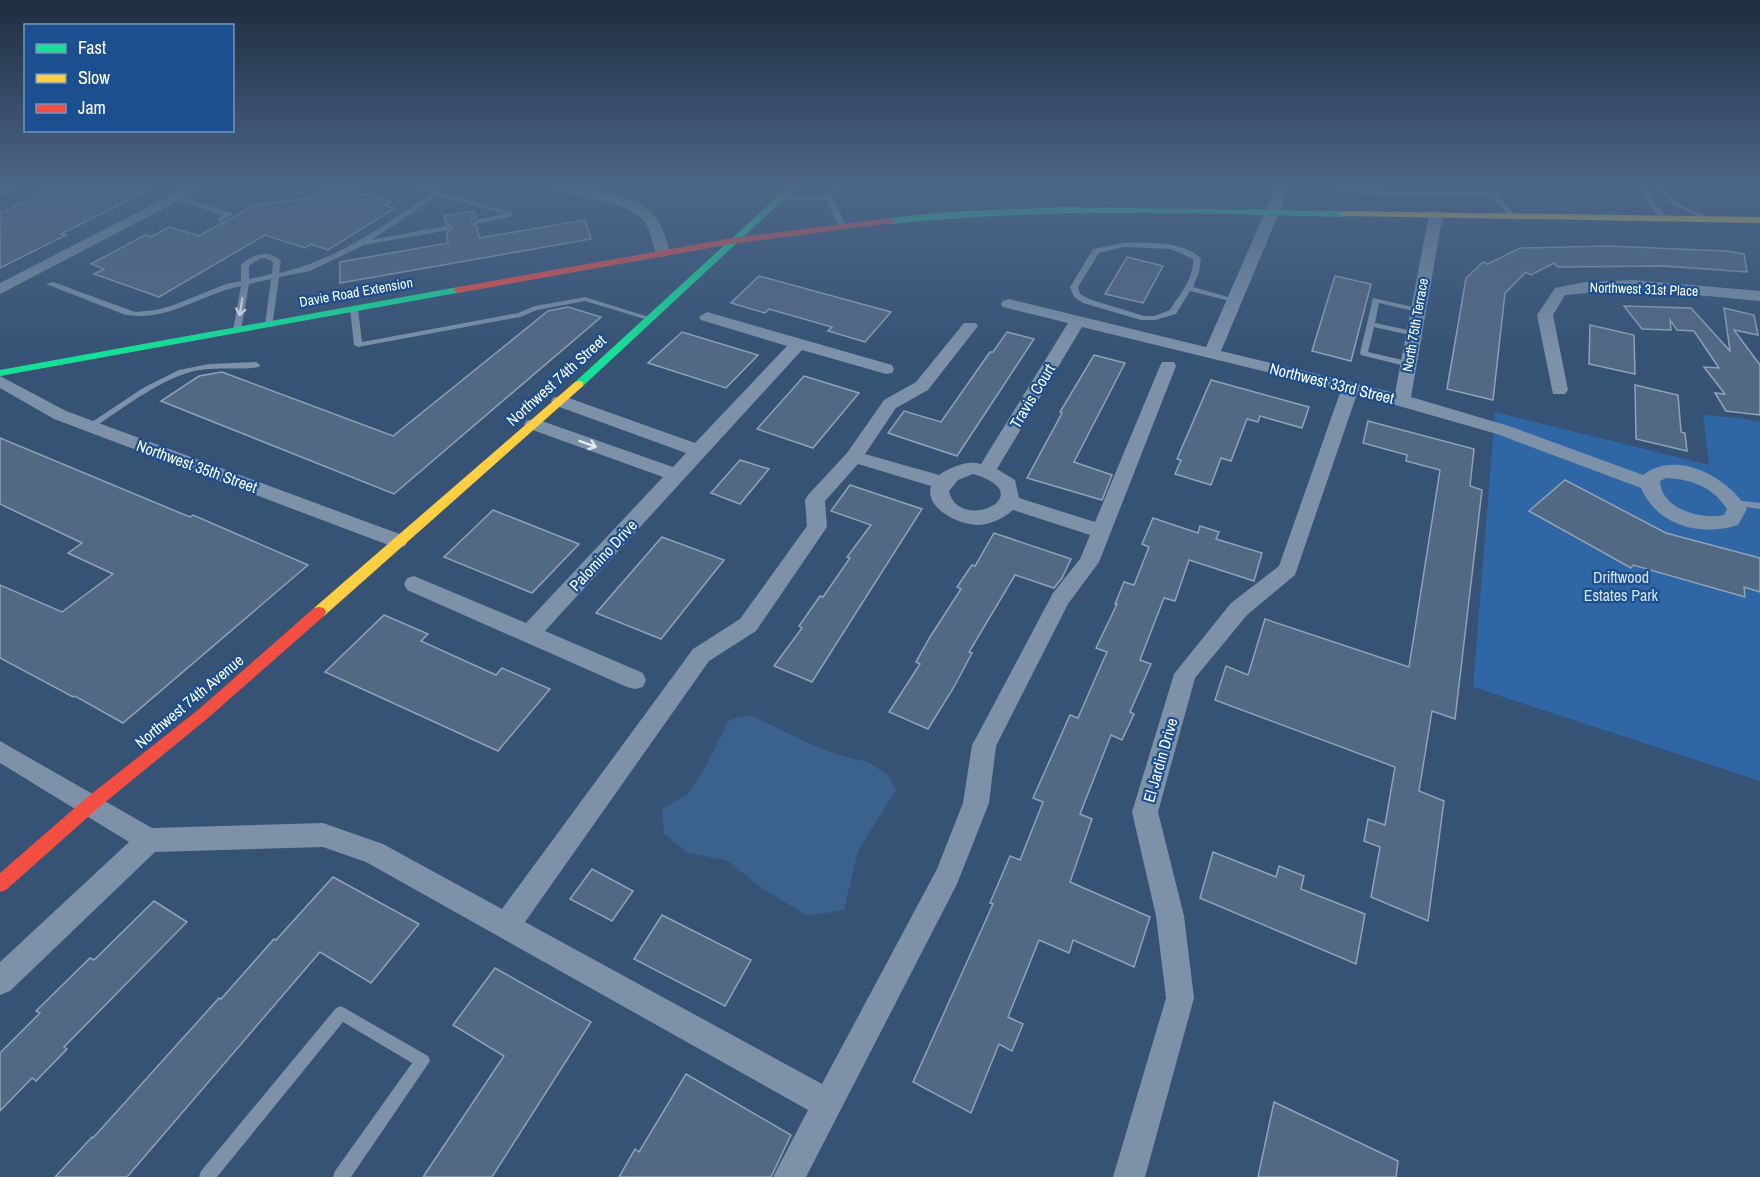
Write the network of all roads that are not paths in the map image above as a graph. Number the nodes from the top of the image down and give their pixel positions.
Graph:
1 (92, 242) edge
2 (363, 242) edge
3 (371, 242) edge
4 (659, 242) edge
5 (727, 242) edge
6 (731, 242) edge
7 (1259, 242) edge
8 (1431, 242) edge
9 (360, 244) junction
10 (663, 253) junction
11 (274, 277) junction
12 (245, 283) junction
13 (50, 284) dead end
14 (1188, 288) junction
15 (0, 289) edge
16 (1760, 296) edge
17 (1234, 300) junction
18 (1009, 304) dead end
19 (354, 309) junction
20 (1418, 310) junction
21 (706, 317) dead end
22 (648, 318) junction
23 (1077, 321) junction
24 (1370, 324) junction
25 (269, 325) junction
26 (970, 326) dead end
27 (237, 330) junction
28 (1414, 334) junction
29 (798, 344) junction
30 (1211, 354) junction
31 (1408, 364) junction
32 (256, 365) dead end
33 (1168, 366) dead end
34 (886, 369) dead end
35 (0, 373) edge
36 (0, 381) edge
37 (1350, 388) junction
38 (1559, 390) dead end
39 (1402, 400) junction
40 (560, 401) junction
41 (532, 424) junction
42 (90, 426) junction
43 (699, 451) junction
44 (854, 457) junction
45 (987, 470) junction
46 (676, 475) junction
47 (942, 483) junction
48 (1649, 484) junction
49 (1010, 502) junction
50 (1734, 503) junction
51 (1760, 506) edge
52 (1101, 531) junction
53 (398, 541) junction
54 (414, 584) dead end
55 (529, 634) junction
56 (635, 680) dead end
57 (0, 751) edge
58 (91, 804) junction
59 (150, 840) junction
60 (0, 885) edge
61 (506, 926) junction
62 (0, 981) edge
63 (828, 1104) junction
64 (207, 1177) edge
65 (341, 1177) edge
66 (789, 1177) edge
67 (1129, 1177) edge

1 - 15 street
2 - 9 lane
3 - 9 lane
4 - 10 street
5 - 10 main road, Davie Road Extension
6 - 22 main road, Northwest 74th Street
7 - 17 street
8 - 20 street, North 75th Terrace
9 - 11 lane
10 - 19 main road, Davie Road Extension
11 - 12 lane
11 - 12 lane
11 - 25 lane
12 - 13 lane
12 -> 27 lane
14 - 14 lane
14 - 17 lane
16 - 38 street, Northwest 31st Place
17 - 30 street
18 - 23 street, Northwest 33rd Street
19 - 22 lane
19 - 25 main road, Davie Road Extension
20 - 24 lane
20 - 28 street, North 75th Terrace
21 - 29 street
22 - 40 main road, Northwest 74th Street
23 - 30 street, Northwest 33rd Street
23 - 45 street, Travis Court
24 - 28 lane
24 - 31 lane
25 - 27 main road, Davie Road Extension
26 - 44 street
27 - 35 main road, Davie Road Extension
28 - 31 street, North 75th Terrace
29 - 34 street
29 - 43 street, Palomino Drive
30 - 37 street, Northwest 33rd Street
31 - 39 street, North 75th Terrace
32 - 42 lane
33 - 52 street
36 - 42 street, Northwest 35th Street
37 - 39 street, Northwest 33rd Street
37 - 67 street, El Jardin Drive
39 - 48 street, Northwest 33rd Street
40 - 41 main road, Northwest 74th Street
40 - 43 street
41 -> 46 street
41 - 53 main road, Northwest 74th Street
42 - 53 street, Northwest 35th Street
43 - 46 street, Palomino Drive
44 - 47 street
44 - 61 street
45 - 47 street
45 - 49 street
46 - 55 street, Palomino Drive
47 - 49 street
48 - 50 street
48 - 50 street
49 - 52 street
50 - 51 lane
52 - 63 street
53 - 58 main road, Northwest 74th Avenue
54 - 55 street
55 - 56 street
57 - 58 street
58 - 59 street
58 - 60 main road, Northwest 74th Avenue
59 - 61 street
59 - 62 street
61 - 63 street
63 - 66 street
64 - 65 lane

